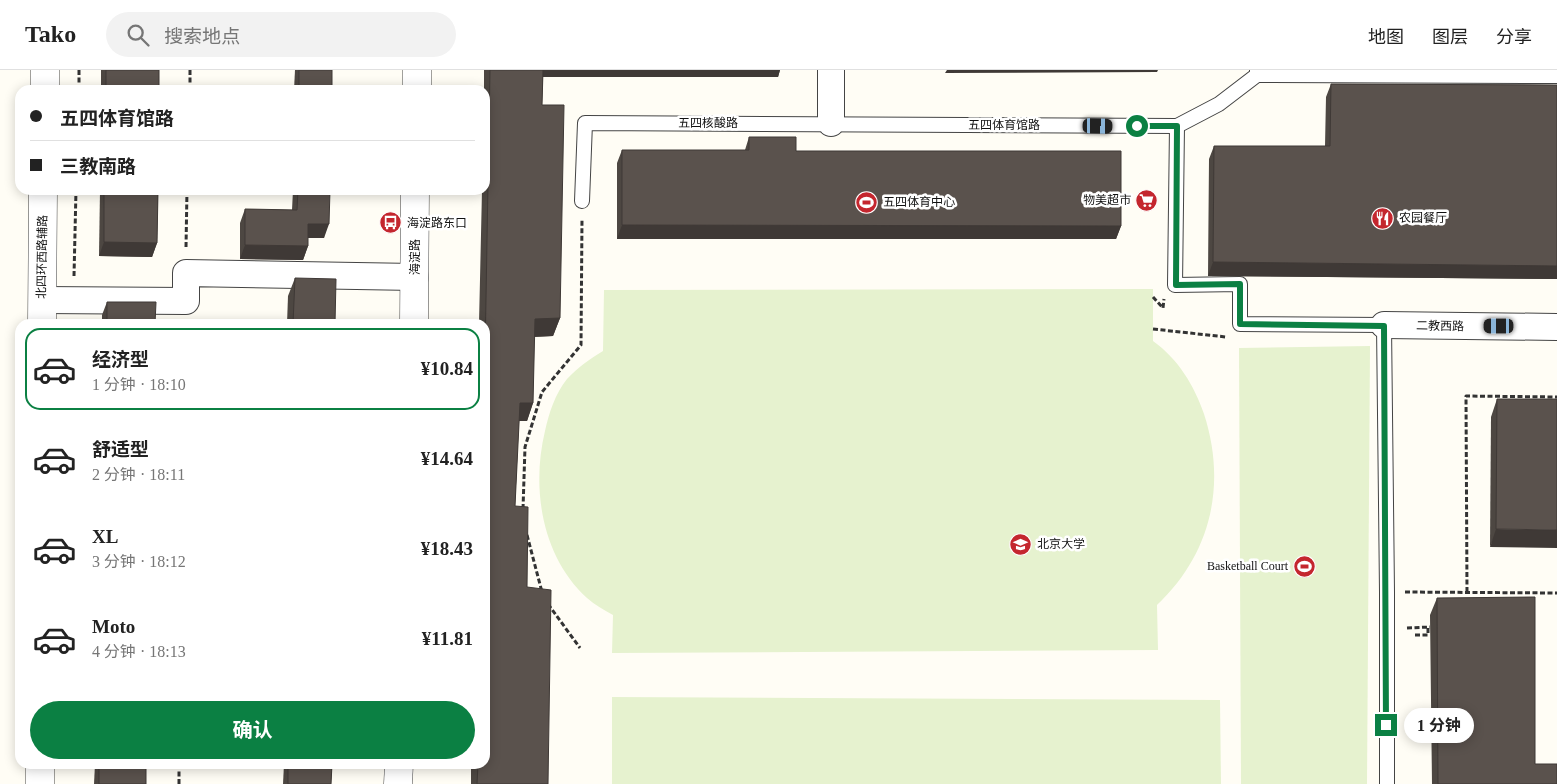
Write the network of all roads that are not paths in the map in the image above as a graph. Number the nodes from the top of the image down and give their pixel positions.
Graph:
1 (45, 70) edge
2 (417, 70) edge
3 (831, 70) edge
4 (1257, 73) edge
5 (1557, 76) edge
6 (45, 85) edge
7 (417, 85) edge
8 (831, 123) junction
9 (1177, 126) junction
10 (43, 195) edge
11 (416, 195) edge
12 (582, 201) road end
13 (415, 277) junction
14 (42, 312) edge
15 (414, 319) edge
16 (1384, 326) junction
17 (1557, 327) edge
18 (40, 769) edge
19 (399, 769) edge
20 (40, 784) edge
21 (398, 784) edge
22 (1386, 784) edge

1 - 6 street
2 - 7 street
3 - 8 street
4 - 5 lane
4 - 9 lane
8 - 9 lane, 五四体育馆路
8 - 12 lane, 五四核酸路
9 - 16 lane
10 - 14 street, 北四环西路辅路
11 - 13 street, 海淀路
13 - 14 street
13 - 15 street, 海淀路
16 - 17 street, 二教西路
16 - 22 lane
18 - 20 street
19 - 21 street

